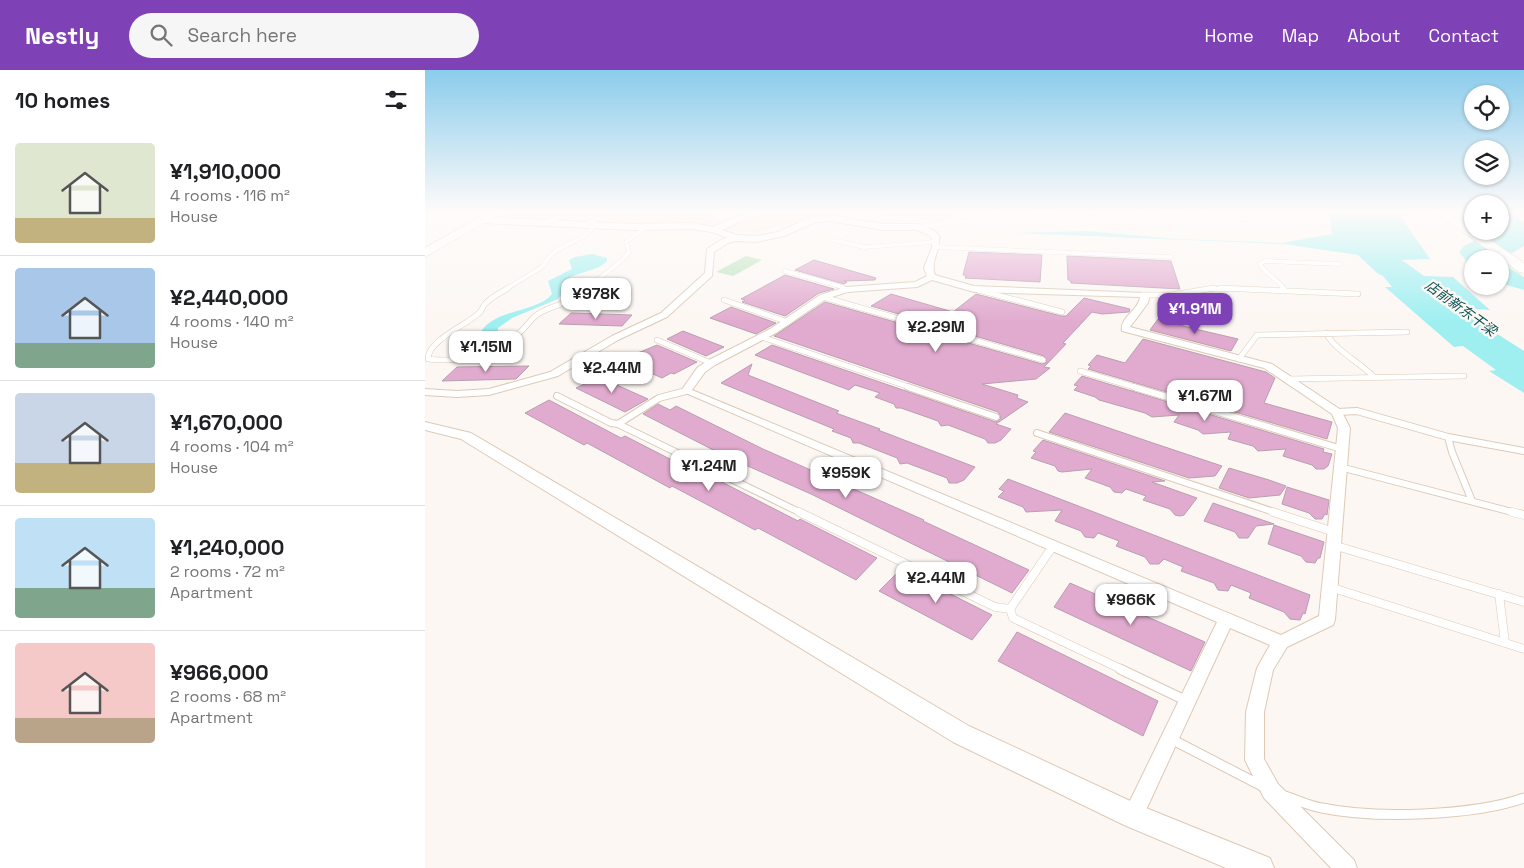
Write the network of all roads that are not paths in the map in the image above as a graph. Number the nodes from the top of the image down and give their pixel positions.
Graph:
1 (564, 247) edge
2 (628, 247) edge
3 (716, 247) edge
4 (929, 247) edge
5 (1059, 247) edge
6 (1502, 247) edge
7 (1504, 247) edge
8 (1524, 255) edge
9 (1171, 257) dead end
10 (1340, 264) dead end
11 (1524, 269) edge
12 (785, 271) dead end
13 (931, 277) junction
14 (974, 289) junction
15 (846, 290) junction
16 (1285, 291) junction
17 (1358, 294) dead end
18 (1142, 295) junction
19 (823, 297) junction
20 (724, 300) dead end
21 (1062, 312) dead end
22 (788, 322) junction
23 (1407, 332) dead end
24 (1326, 333) junction
25 (762, 337) junction
26 (657, 340) dead end
27 (1239, 359) junction
28 (1043, 360) dead end
29 (711, 363) junction
30 (1080, 371) dead end
31 (1373, 376) junction
32 (1464, 376) dead end
33 (1288, 379) junction
34 (686, 391) junction
35 (425, 392) edge
36 (557, 396) dead end
37 (1337, 412) junction
38 (996, 417) dead end
39 (618, 424) junction
40 (425, 426) edge
41 (1037, 433) dead end
42 (1449, 437) junction
43 (1342, 449) junction
44 (1524, 451) edge
45 (1340, 467) junction
46 (1472, 501) junction
47 (1524, 515) edge
48 (1335, 532) junction
49 (1333, 545) junction
50 (1053, 546) junction
51 (1330, 587) junction
52 (1499, 594) junction
53 (1524, 602) edge
54 (1010, 609) junction
55 (1226, 619) junction
56 (1281, 642) junction
57 (1505, 643) junction
58 (1524, 650) edge
59 (1187, 701) junction
60 (1170, 738) junction
61 (1271, 791) junction
62 (1524, 798) edge
63 (1133, 816) junction
64 (1260, 868) edge
65 (1346, 868) edge

1 - 2 lane
3 - 35 street
4 - 13 street
5 - 9 lane
6 - 11 highway
7 - 8 highway
10 - 16 lane
12 - 15 lane
13 - 14 street
13 - 15 street
14 - 18 street
14 - 21 lane
15 - 19 street
16 - 17 lane
16 - 18 lane
18 - 27 street
19 - 22 street
19 - 28 lane
20 - 22 lane
22 - 25 street
23 - 24 lane
24 - 27 lane
24 - 31 lane
25 - 29 street
25 - 38 lane
26 - 29 lane
27 - 33 street
29 - 34 street
30 - 43 lane
31 - 32 lane
31 - 33 lane
33 - 37 street
34 - 39 lane
34 - 50 street
36 - 39 lane
37 - 42 lane
37 - 43 street
39 - 54 lane
40 - 63 street
41 - 48 lane
42 - 44 lane
42 - 46 lane
43 - 45 street
45 - 46 lane
45 - 48 street
46 - 47 lane
48 - 49 street
49 - 51 street
49 - 52 lane
50 - 54 lane
50 - 55 street
51 - 56 street
51 - 57 lane
52 - 53 lane
52 - 57 lane
54 - 59 lane
55 - 56 street
55 - 59 street
56 - 61 street
57 - 58 lane
59 - 60 street
60 - 61 lane
60 - 63 street
61 - 62 lane
61 - 65 street
63 - 64 street

